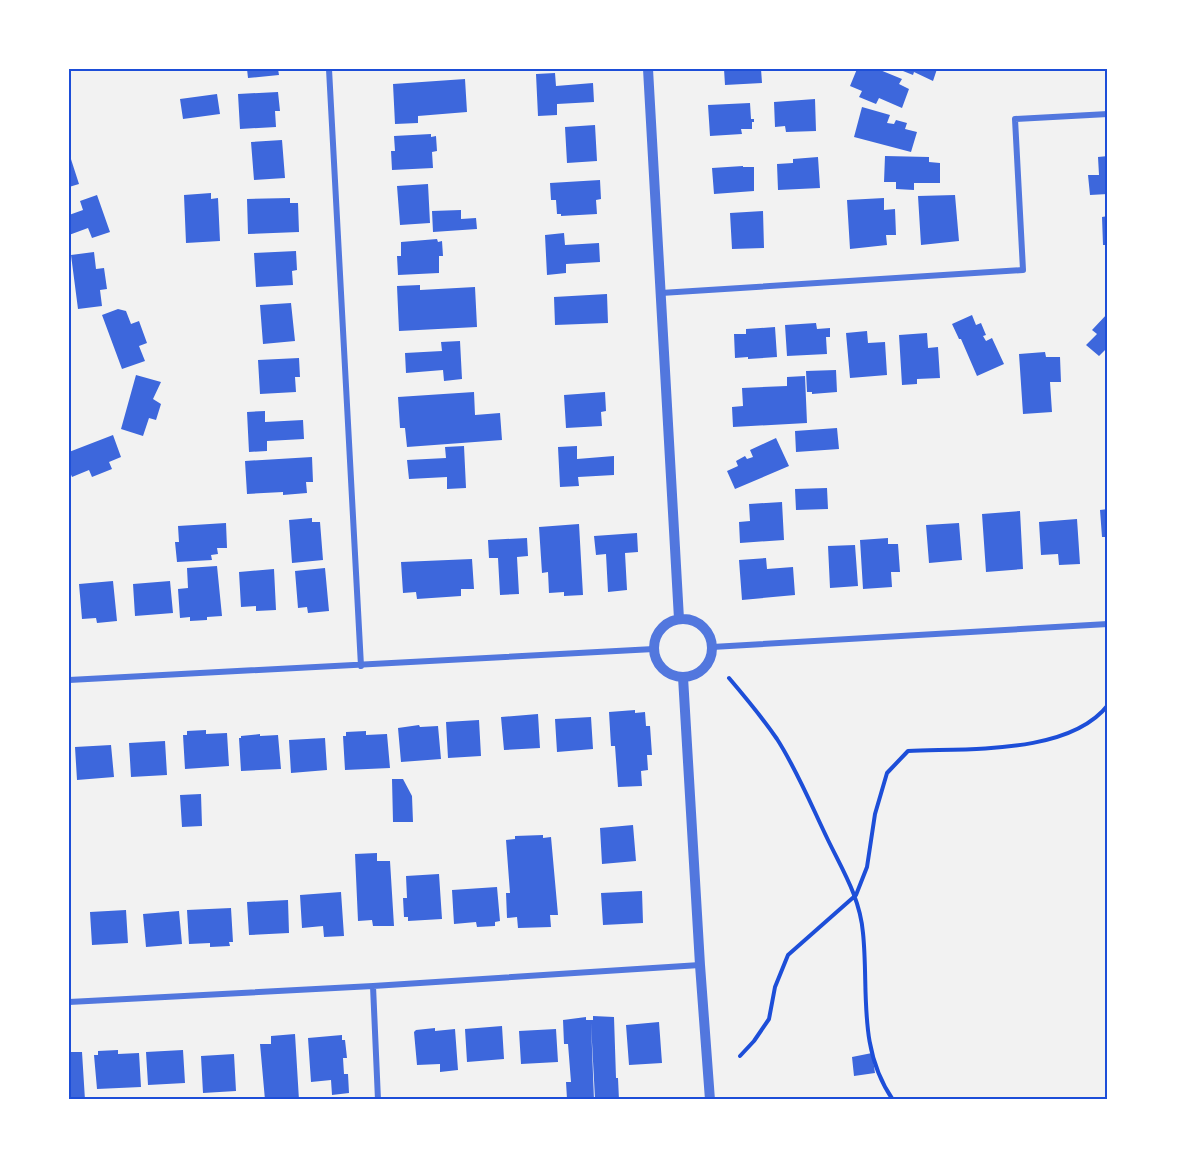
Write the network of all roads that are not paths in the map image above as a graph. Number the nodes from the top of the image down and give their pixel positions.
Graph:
1 (329, 69) edge
2 (648, 69) edge
3 (1108, 114) edge
4 (662, 293) junction
5 (679, 619) junction
6 (1108, 624) edge
7 (712, 647) junction
8 (654, 649) junction
9 (361, 666) junction
10 (683, 677) junction
11 (69, 680) edge
12 (699, 965) junction
13 (373, 986) junction
14 (69, 1002) edge
15 (378, 1100) edge
16 (710, 1100) edge

1 - 9 street
2 - 4 street
3 - 4 street
4 - 5 street
5 - 7 street
5 - 8 street
6 - 7 street
7 - 10 street
8 - 9 street
8 - 10 street
9 - 11 street
10 - 12 street
12 - 13 street
12 - 16 street
13 - 14 street
13 - 15 street

